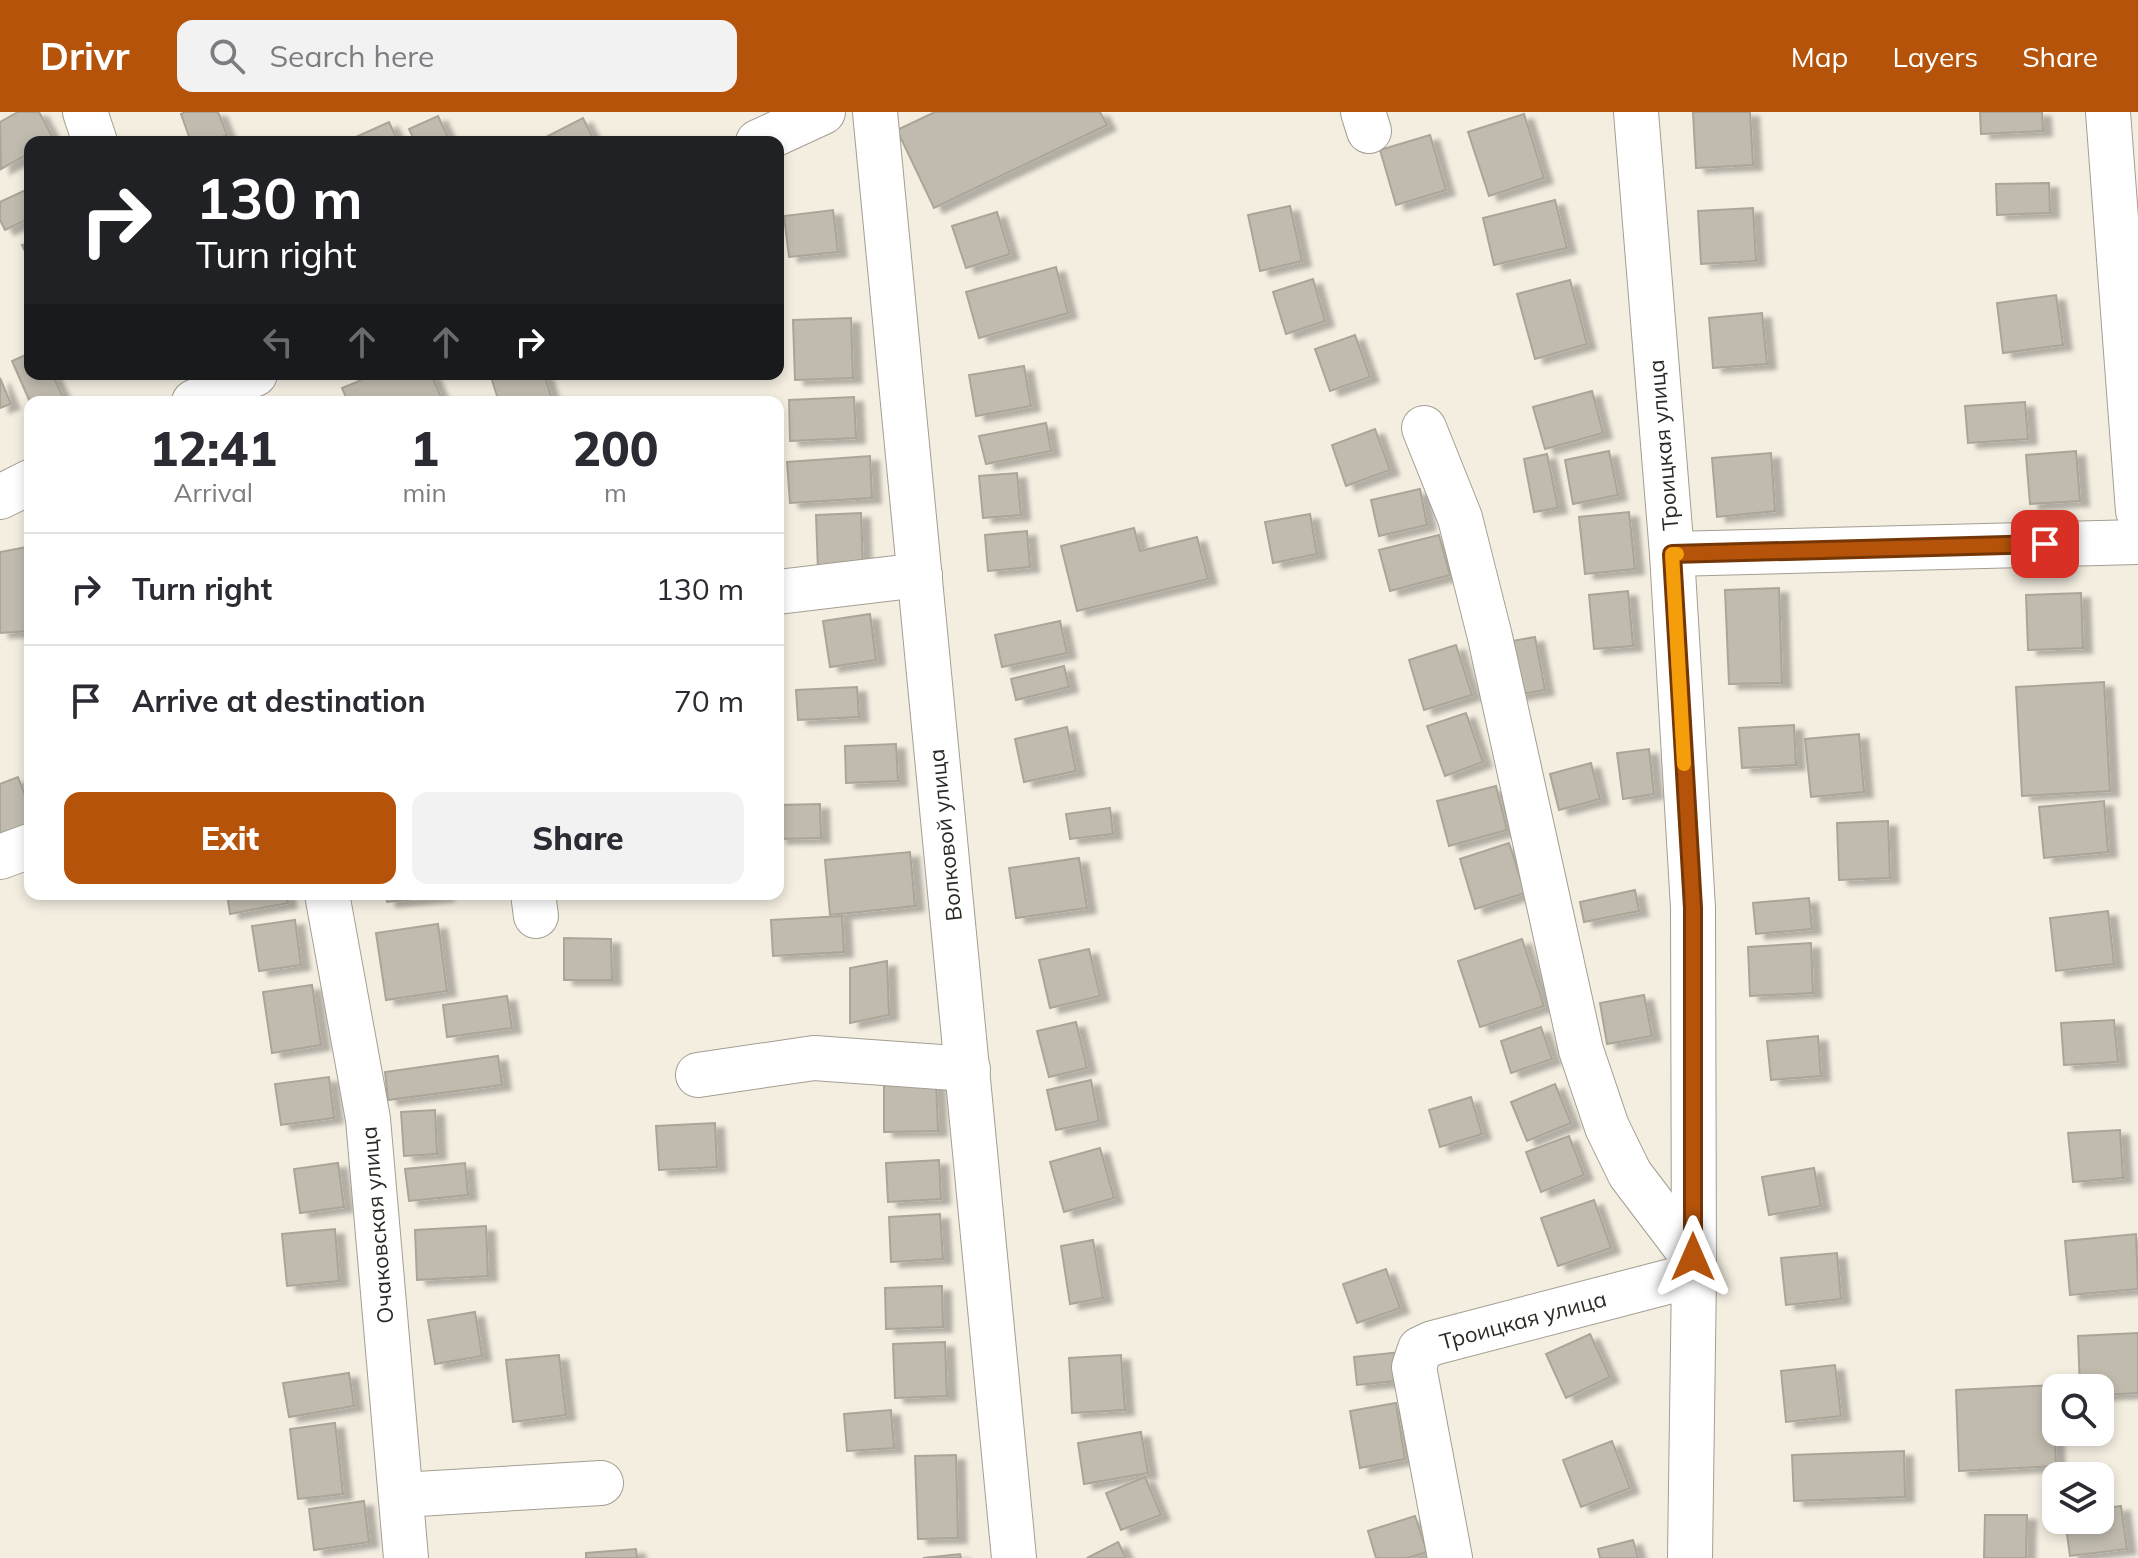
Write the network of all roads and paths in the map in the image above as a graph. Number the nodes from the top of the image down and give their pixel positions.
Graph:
1 (85, 112) edge
2 (823, 112) edge
3 (875, 112) edge
4 (1636, 112) edge
5 (2108, 112) edge
6 (93, 136) edge
7 (771, 136) edge
8 (242, 380) edge
9 (206, 396) edge
10 (1424, 428) dead end
11 (24, 485) edge
12 (0, 497) edge
13 (2138, 511) edge
14 (2138, 542) edge
15 (1672, 554) junction
16 (920, 575) junction
17 (784, 591) edge
18 (24, 848) edge
19 (0, 857) edge
20 (328, 900) edge
21 (968, 1069) junction
22 (698, 1075) dead end
23 (1694, 1266) junction
24 (601, 1483) dead end
25 (401, 1495) junction
26 (406, 1558) edge
27 (1014, 1558) edge
28 (1450, 1558) edge
29 (1690, 1558) edge

1 - 6 street
2 - 7 street
3 - 16 street, Волковой улица
4 - 15 street, Троицкая улица
5 - 13 street
8 - 9 street
10 - 23 street
11 - 12 street
14 - 15 street
15 - 23 street, Троицкая улица
16 - 17 street
16 - 21 street, Волковой улица
18 - 19 street
20 - 25 street, Очаковская улица
21 - 22 street
21 - 27 street, Волковой улица
23 - 28 street, Троицкая улица
23 - 29 street, Троицкая улица
24 - 25 street
25 - 26 street, Очаковская улица

